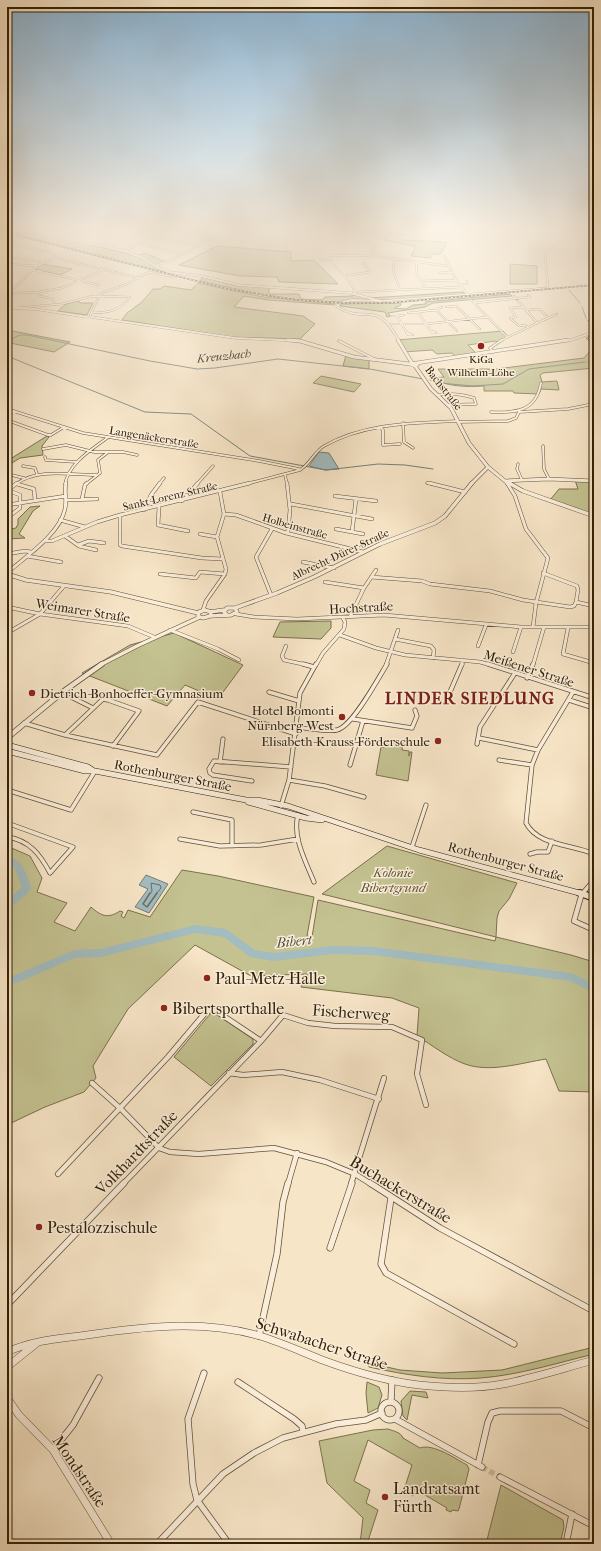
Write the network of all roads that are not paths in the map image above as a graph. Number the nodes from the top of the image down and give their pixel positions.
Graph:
1 (53, 300) edge
2 (78, 300) edge
3 (97, 300) edge
4 (127, 300) edge
5 (346, 300) edge
6 (471, 300) dead end
7 (502, 300) edge
8 (518, 300) edge
9 (474, 303) junction
10 (55, 305) junction
11 (461, 305) dead end
12 (456, 306) junction
13 (442, 307) dead end
14 (447, 307) dead end
15 (523, 307) junction
16 (7, 308) edge
17 (16, 308) junction
18 (436, 310) junction
19 (526, 310) junction
20 (418, 312) junction
21 (408, 313) dead end
22 (557, 314) dead end
23 (404, 315) dead end
24 (90, 316) junction
25 (390, 316) dead end
26 (397, 316) junction
27 (487, 316) junction
28 (469, 318) junction
29 (549, 318) junction
30 (447, 321) junction
31 (537, 323) junction
32 (389, 324) junction
33 (403, 324) junction
34 (426, 324) junction
35 (528, 327) junction
36 (480, 329) dead end
37 (431, 331) dead end
38 (457, 331) dead end
39 (594, 332) edge
40 (408, 333) dead end
41 (507, 336) junction
42 (339, 341) dead end
43 (492, 352) junction
44 (377, 361) junction
45 (411, 363) junction
46 (418, 364) junction
47 (415, 366) junction
48 (541, 383) dead end
49 (437, 395) junction
50 (593, 404) dead end
51 (447, 405) junction
52 (7, 409) edge
53 (14, 411) junction
54 (491, 412) dead end
55 (519, 412) junction
56 (7, 415) edge
57 (7, 420) edge
58 (458, 422) junction
59 (404, 424) junction
60 (380, 426) junction
61 (64, 427) junction
62 (107, 438) junction
63 (400, 444) dead end
64 (543, 446) dead end
65 (413, 448) dead end
66 (43, 449) dead end
67 (90, 451) junction
68 (107, 452) junction
69 (137, 455) dead end
70 (45, 458) dead end
71 (77, 462) junction
72 (518, 464) dead end
73 (24, 466) dead end
74 (213, 466) dead end
75 (488, 467) junction
76 (300, 470) junction
77 (7, 474) edge
78 (38, 474) junction
79 (67, 474) junction
80 (96, 475) junction
81 (285, 475) junction
82 (24, 478) junction
83 (164, 478) dead end
84 (549, 479) junction
85 (505, 480) junction
86 (522, 480) junction
87 (594, 481) edge
88 (427, 483) dead end
89 (17, 484) junction
90 (7, 491) edge
91 (220, 492) junction
92 (465, 492) junction
93 (335, 496) dead end
94 (66, 498) junction
95 (82, 499) junction
96 (97, 499) dead end
97 (356, 499) junction
98 (35, 500) junction
99 (182, 501) junction
100 (376, 501) dead end
101 (19, 502) junction
102 (291, 504) junction
103 (7, 505) edge
104 (159, 507) junction
105 (144, 510) junction
106 (224, 514) junction
107 (120, 515) junction
108 (354, 516) junction
109 (594, 516) edge
110 (7, 518) edge
111 (372, 519) dead end
112 (60, 520) junction
113 (85, 527) junction
114 (272, 529) junction
115 (336, 529) dead end
116 (188, 531) dead end
117 (352, 532) junction
118 (286, 533) junction
119 (200, 534) dead end
120 (363, 534) dead end
121 (65, 536) junction
122 (217, 537) junction
123 (45, 541) junction
124 (104, 543) dead end
125 (78, 545) junction
126 (96, 550) dead end
127 (31, 552) junction
128 (363, 552) junction
129 (7, 554) edge
130 (27, 556) junction
131 (222, 559) junction
132 (61, 562) dead end
133 (303, 562) dead end
134 (334, 568) junction
135 (376, 570) dead end
136 (543, 573) junction
137 (7, 574) edge
138 (160, 574) dead end
139 (225, 574) junction
140 (371, 577) junction
141 (325, 582) dead end
142 (64, 586) junction
143 (364, 588) junction
144 (271, 595) junction
145 (576, 602) junction
146 (536, 603) junction
147 (594, 606) edge
148 (7, 607) edge
149 (235, 608) junction
150 (204, 610) junction
151 (226, 612) junction
152 (40, 614) junction
153 (210, 614) junction
154 (236, 614) junction
155 (199, 615) junction
156 (350, 616) junction
157 (343, 618) junction
158 (486, 625) junction
159 (521, 627) junction
160 (533, 627) junction
161 (544, 627) junction
162 (594, 627) edge
163 (568, 628) junction
164 (170, 630) junction
165 (398, 630) dead end
166 (7, 633) edge
167 (340, 635) junction
168 (154, 637) junction
169 (395, 639) junction
170 (286, 646) dead end
171 (478, 646) dead end
172 (391, 652) junction
173 (513, 652) dead end
174 (433, 658) junction
175 (239, 660) dead end
176 (462, 660) junction
177 (594, 663) edge
178 (314, 667) junction
179 (515, 673) junction
180 (527, 678) junction
181 (269, 692) dead end
182 (450, 692) dead end
183 (573, 692) junction
184 (71, 697) dead end
185 (594, 698) edge
186 (569, 700) junction
187 (299, 701) junction
188 (93, 708) junction
189 (594, 708) edge
190 (415, 710) dead end
191 (353, 719) junction
192 (363, 721) junction
193 (24, 723) junction
194 (297, 726) junction
195 (296, 734) junction
196 (65, 735) junction
197 (7, 738) edge
198 (479, 738) junction
199 (223, 739) dead end
200 (477, 744) dead end
201 (7, 745) edge
202 (113, 746) junction
203 (538, 750) junction
204 (7, 751) edge
205 (499, 760) dead end
206 (220, 762) junction
207 (350, 765) dead end
208 (532, 765) junction
209 (291, 767) junction
210 (95, 771) junction
211 (252, 780) dead end
212 (289, 780) junction
213 (7, 790) edge
214 (364, 797) dead end
215 (426, 805) dead end
216 (280, 808) junction
217 (193, 812) dead end
218 (299, 813) junction
219 (7, 823) edge
220 (7, 837) edge
221 (180, 839) dead end
222 (298, 839) junction
223 (552, 841) junction
224 (232, 846) junction
225 (412, 847) junction
226 (530, 854) dead end
227 (594, 854) edge
228 (594, 880) edge
229 (314, 882) dead end
230 (582, 893) junction
231 (594, 898) edge
232 (594, 930) edge
233 (283, 1015) joint
234 (261, 1041) junction
235 (229, 1073) junction
236 (384, 1078) dead end
237 (92, 1083) dead end
238 (379, 1099) junction
239 (426, 1105) dead end
240 (121, 1109) junction
241 (159, 1148) junction
242 (297, 1153) junction
243 (58, 1174) dead end
244 (355, 1174) junction
245 (391, 1198) junction
246 (330, 1248) dead end
247 (7, 1305) edge
248 (590, 1309) dead end
249 (259, 1336) junction
250 (39, 1341) junction
251 (514, 1344) dead end
252 (7, 1352) edge
253 (594, 1360) edge
254 (9, 1366) edge
255 (7, 1372) edge
256 (204, 1373) dead end
257 (99, 1378) dead end
258 (392, 1380) junction
259 (238, 1382) dead end
260 (391, 1401) junction
261 (8, 1403) edge
262 (382, 1413) junction
263 (395, 1419) junction
264 (594, 1428) edge
265 (303, 1432) junction
266 (53, 1450) junction
267 (500, 1477) tunnel mouth
268 (198, 1500) junction
269 (572, 1514) junction
270 (594, 1526) edge
271 (111, 1544) edge
272 (157, 1544) edge
273 (229, 1544) edge
274 (566, 1544) edge

1 - 10 street
2 - 10 street
3 - 24 street
4 - 24 street
5 - 32 street, Bachstraße
6 - 9 street
7 - 9 street
8 - 15 street
9 - 27 street
10 - 17 street
11 - 12 street
12 - 14 street
12 - 28 street
13 - 18 street
15 - 19 street
15 - 35 street
16 - 17 street
17 - 24 street
18 - 20 street
18 - 30 street
19 - 29 street
19 - 31 street
20 - 21 street
20 - 34 street
22 - 29 street
23 - 26 street
24 - 44 street
25 - 26 street
26 - 33 street
27 - 28 street
27 - 41 street
28 - 30 street
28 - 36 street
29 - 31 street
30 - 34 street
30 - 38 street
31 - 35 street
32 - 33 street
32 - 45 street, Bachstraße
33 - 34 street
33 - 40 street
34 - 37 street
35 - 41 street
39 - 43 street
41 - 43 street
42 - 44 street
43 - 46 street
44 - 45 street
45 - 46 street
45 - 47 street
46 - 47 street
47 - 49 street, Bachstraße
48 - 55 street
49 - 51 street, Bachstraße
49 - 51 street
50 - 55 street
51 - 58 street, Bachstraße
52 - 53 street, Langenäckerstraße
53 - 56 street
53 - 61 street, Langenäckerstraße
54 - 55 street
55 - 58 street
57 - 61 street
58 - 59 street
58 - 75 street
59 - 60 street
59 - 65 street
60 - 63 street
60 - 76 street
61 - 62 street, Langenäckerstraße
62 - 67 street
62 - 76 street, Langenäckerstraße
64 - 84 street
66 - 67 street
67 - 68 street
67 - 71 street
68 - 69 street
68 - 80 street
70 - 71 street
71 - 79 street
72 - 86 street
73 - 78 street
74 - 99 street
75 - 85 street
75 - 92 street, Albrecht-Dürer-Straße
76 - 81 street, Sankt-Lorenz-Straße
77 - 82 street
78 - 79 street
78 - 82 street
79 - 80 street
79 - 94 street
80 - 95 street
81 - 91 street, Sankt-Lorenz-Straße
81 - 102 street
82 - 89 street
83 - 105 street
84 - 86 street
84 - 87 street
85 - 86 street
85 - 109 street
85 - 136 street
88 - 92 street
89 - 90 street
89 - 98 street
90 - 101 street
91 - 99 street, Sankt-Lorenz-Straße
91 - 106 street
92 - 128 street, Albrecht-Dürer-Straße
93 - 97 street
94 - 95 street
94 - 98 street
94 - 112 street
95 - 96 street
97 - 100 street
97 - 108 street
98 - 101 street
99 - 104 street, Sankt-Lorenz-Straße
101 - 103 street
101 - 110 street
102 - 108 street
102 - 118 street
104 - 105 street, Sankt-Lorenz-Straße
104 - 116 street
105 - 107 street, Sankt-Lorenz-Straße
106 - 114 street, Holbeinstraße
106 - 122 street
107 - 113 street, Sankt-Lorenz-Straße
107 - 131 street
108 - 111 street
108 - 117 street
112 - 113 street
112 - 123 street
113 - 121 street, Sankt-Lorenz-Straße
114 - 118 street, Holbeinstraße
114 - 144 street
115 - 117 street
117 - 120 street
118 - 128 street, Holbeinstraße
119 - 122 street
121 - 123 street, Sankt-Lorenz-Straße
121 - 125 street
122 - 131 street
123 - 127 street
124 - 125 street
125 - 126 street
127 - 129 street
127 - 130 street
128 - 134 street, Albrecht-Dürer-Straße
130 - 132 street
130 - 137 street
131 - 139 street
133 - 134 street
134 - 144 street, Albrecht-Dürer-Straße
135 - 140 street
136 - 145 street
136 - 146 street
137 - 142 street
138 - 139 street
139 - 150 street
140 - 143 street
140 - 146 street
141 - 143 street
142 - 152 street
142 - 155 street
143 - 156 street
144 - 149 street, Albrecht-Dürer-Straße
145 - 146 street
145 - 147 street
146 - 160 street
148 - 152 street, Weimarer Straße
149 - 151 street, Albrecht-Dürer-Straße
149 - 154 street
150 - 153 street
150 - 155 street
151 - 153 street
151 - 154 street
152 - 166 street
152 - 168 street, Weimarer Straße
153 - 155 street
154 - 157 street, Hochstraße
155 - 164 street
156 - 157 street, Hochstraße
156 - 158 street, Hochstraße
157 - 167 street
158 - 159 street, Hochstraße
158 - 171 street
159 - 160 street, Hochstraße
159 - 173 street
160 - 161 street, Hochstraße
161 - 163 street, Hochstraße
161 - 180 street
162 - 163 street, Hochstraße
163 - 177 street
164 - 168 street
164 - 175 street
165 - 169 street
167 - 172 street, Meißener Straße
167 - 178 street
168 - 193 street
169 - 172 street
169 - 174 street
170 - 178 street
172 - 174 street, Meißener Straße
172 - 191 street
174 - 176 street, Meißener Straße
176 - 179 street, Meißener Straße
176 - 182 street
178 - 187 street
179 - 180 street, Meißener Straße
179 - 198 street
180 - 183 street, Meißener Straße
181 - 187 street
183 - 185 street, Meißener Straße
183 - 186 street
184 - 188 street
186 - 189 street
186 - 203 street
187 - 194 street
188 - 196 street
188 - 202 street
190 - 192 street
191 - 192 street
191 - 194 street
192 - 207 street
193 - 196 street
193 - 197 street
194 - 195 street
195 - 202 street
195 - 209 street
196 - 202 street
198 - 200 street
198 - 203 street
199 - 206 street
201 - 210 main road, Rothenburger Straße
203 - 208 street
204 - 210 main road, Rothenburger Straße
205 - 208 street
206 - 209 street
206 - 211 street
208 - 223 street
209 - 212 street
210 - 213 street, Rothenburger Straße
210 - 216 main road, Rothenburger Straße
212 - 214 street
212 - 216 street
215 - 225 street
216 - 218 main road, Rothenburger Straße
217 - 224 street
218 - 222 street
218 - 225 main road, Rothenburger Straße
219 - 220 street
221 - 224 street
222 - 224 street
222 - 229 street
223 - 226 street
223 - 227 street
225 - 230 main road, Rothenburger Straße
228 - 230 street
230 - 231 main road, Rothenburger Straße
230 - 232 street
233 - 234 street, Volkhardtstraße
233 - 239 street, Fischerweg
234 - 235 street, Volkhardtstraße
234 - 240 street
235 - 238 street
235 - 241 street, Volkhardtstraße
236 - 238 street
237 - 240 street
238 - 244 street
240 - 241 street
240 - 243 street
241 - 242 street, Buchackerstraße
241 - 247 street, Volkhardtstraße
242 - 244 street, Buchackerstraße
242 - 249 street
244 - 245 street, Buchackerstraße
244 - 246 street
245 - 248 street, Buchackerstraße
245 - 251 street
249 - 250 street, Schwabacher Straße
249 - 258 street, Schwabacher Straße
250 - 252 street, Schwabacher Straße
250 - 254 street, Schwabacher Straße
253 - 258 street, Schwabacher Straße
254 - 255 street
256 - 268 street
257 - 266 street
258 - 260 street
259 - 265 street
260 - 262 street
260 - 263 street
261 - 266 street, Mondstraße
262 - 263 street
262 - 265 street
263 - 264 street
265 - 268 street
266 - 271 street, Mondstraße
267 - 269 street
268 - 272 street
268 - 273 street
269 - 270 street
269 - 274 street

